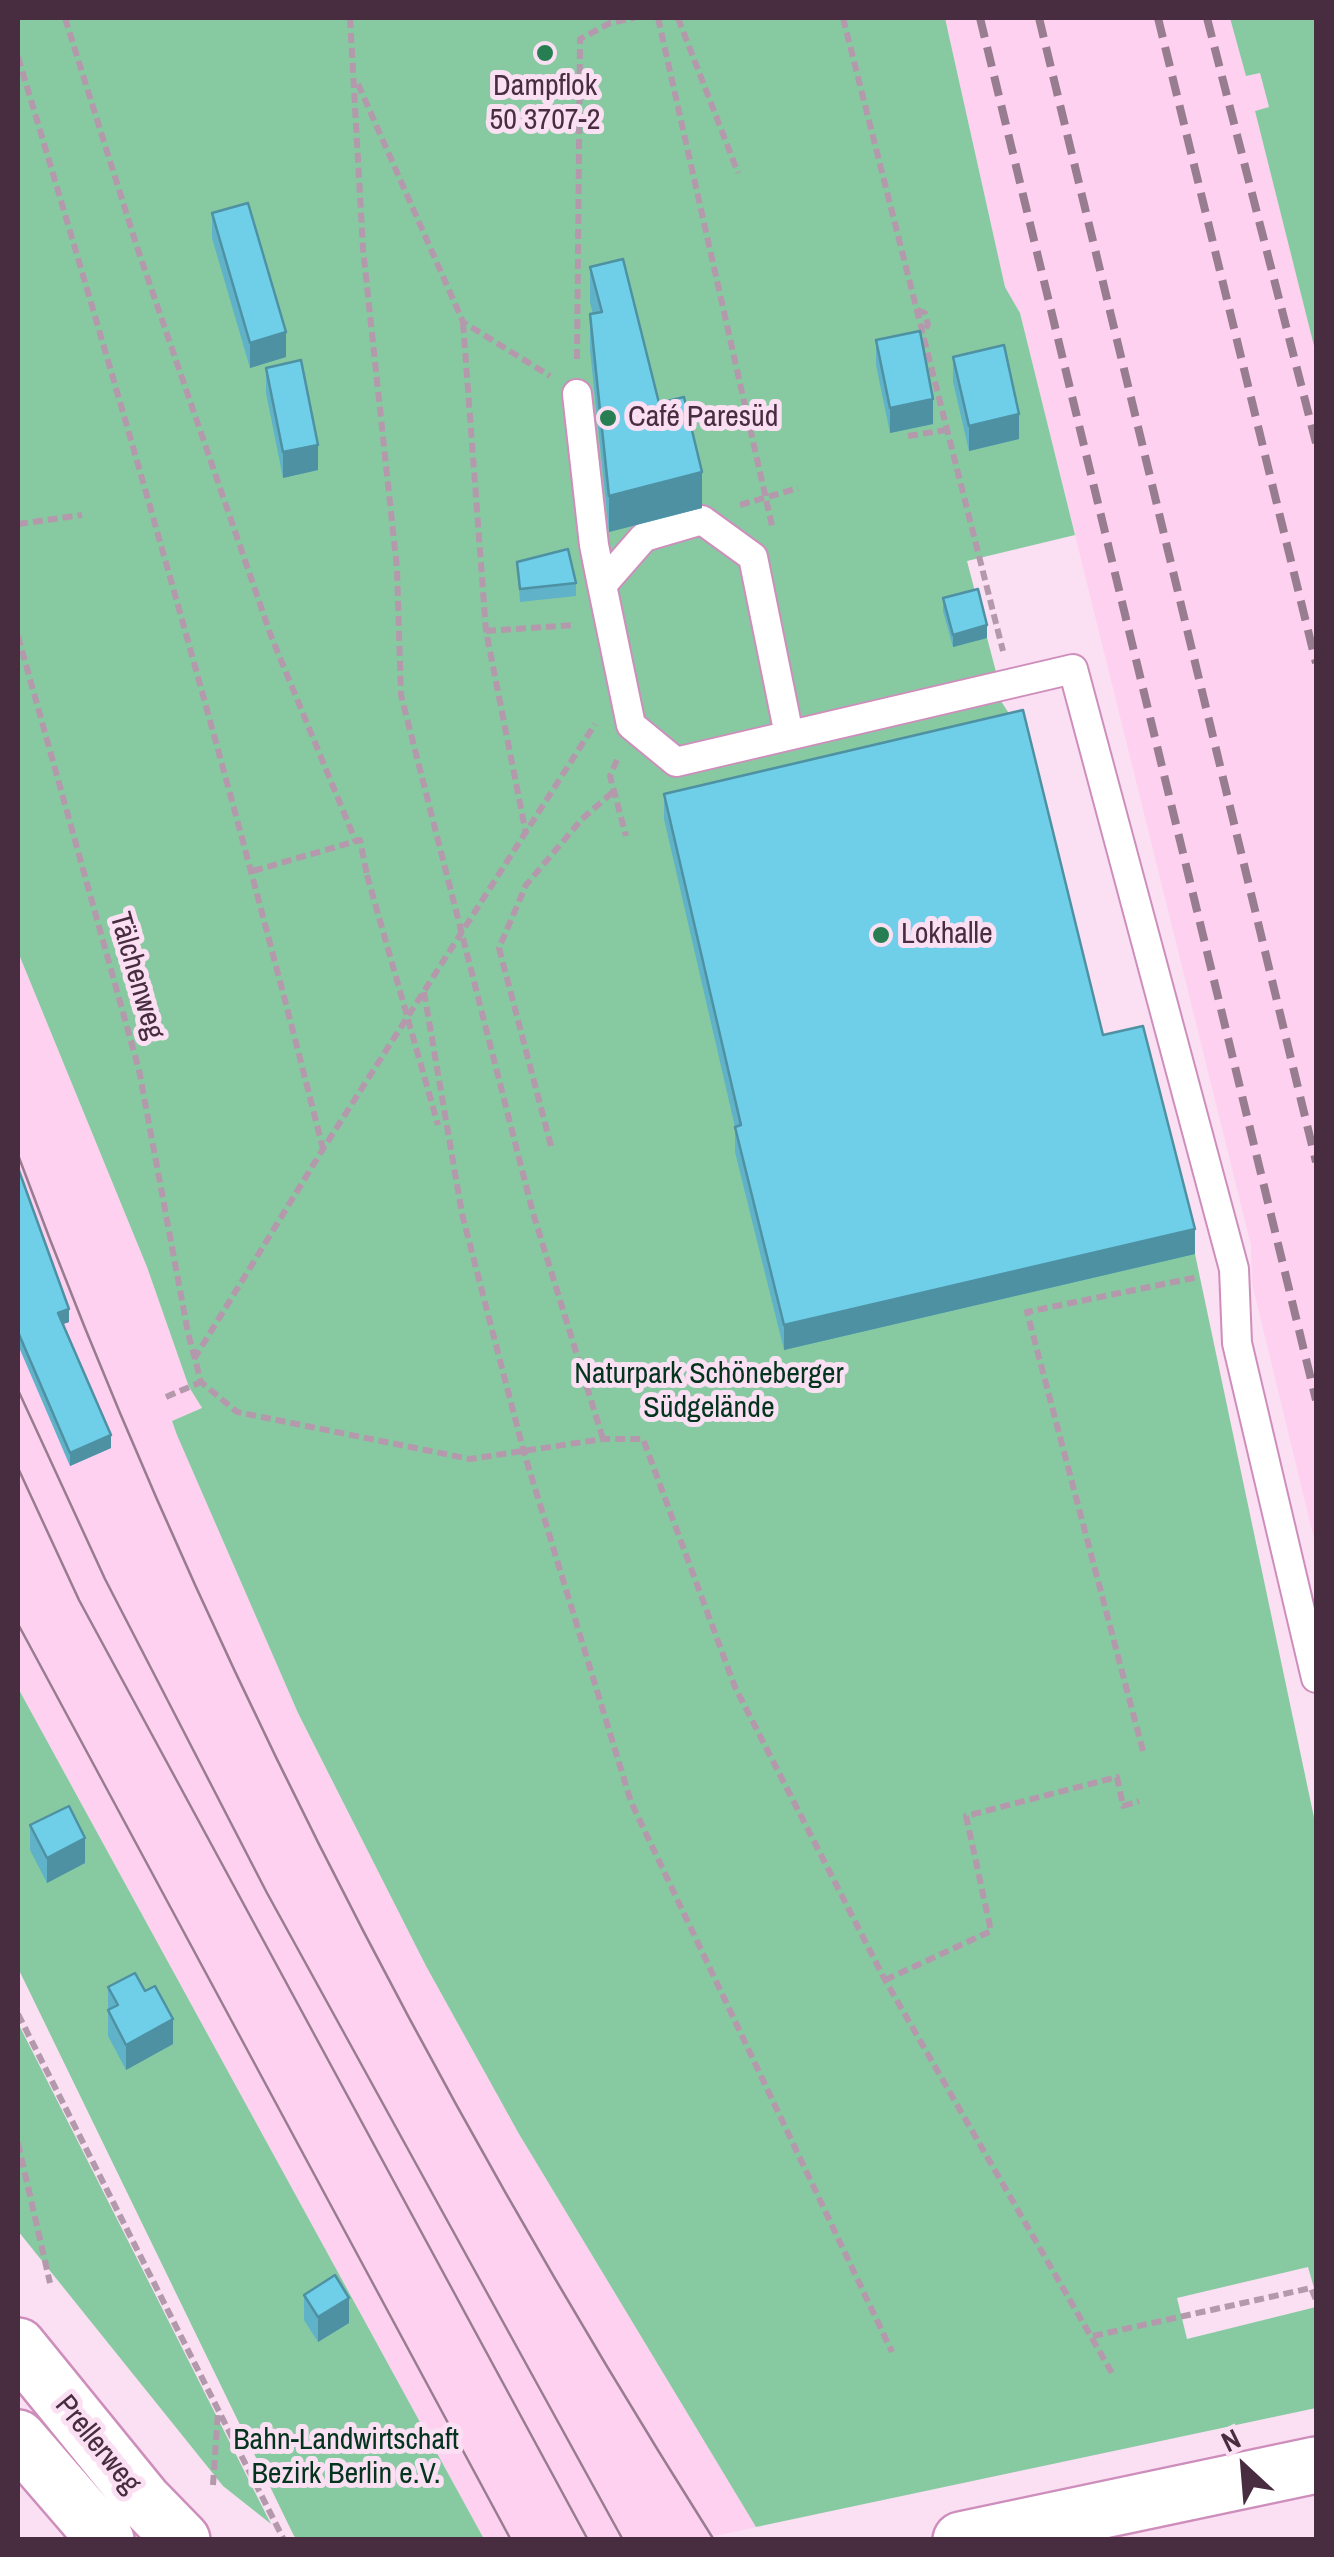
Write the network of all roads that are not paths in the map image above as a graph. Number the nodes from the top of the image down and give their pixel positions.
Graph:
1 (577, 394) road end
2 (602, 584) junction
3 (789, 735) junction
4 (1316, 1678) edge
5 (18, 2346) edge
6 (18, 2438) edge
7 (1316, 2465) edge
8 (106, 2540) edge
9 (182, 2540) edge
10 (961, 2540) edge

1 - 2 lane
2 - 3 lane
2 - 3 lane
3 - 4 lane
5 - 9 main road, Prellerweg
6 - 8 main road, Prellerweg
7 - 10 main road

